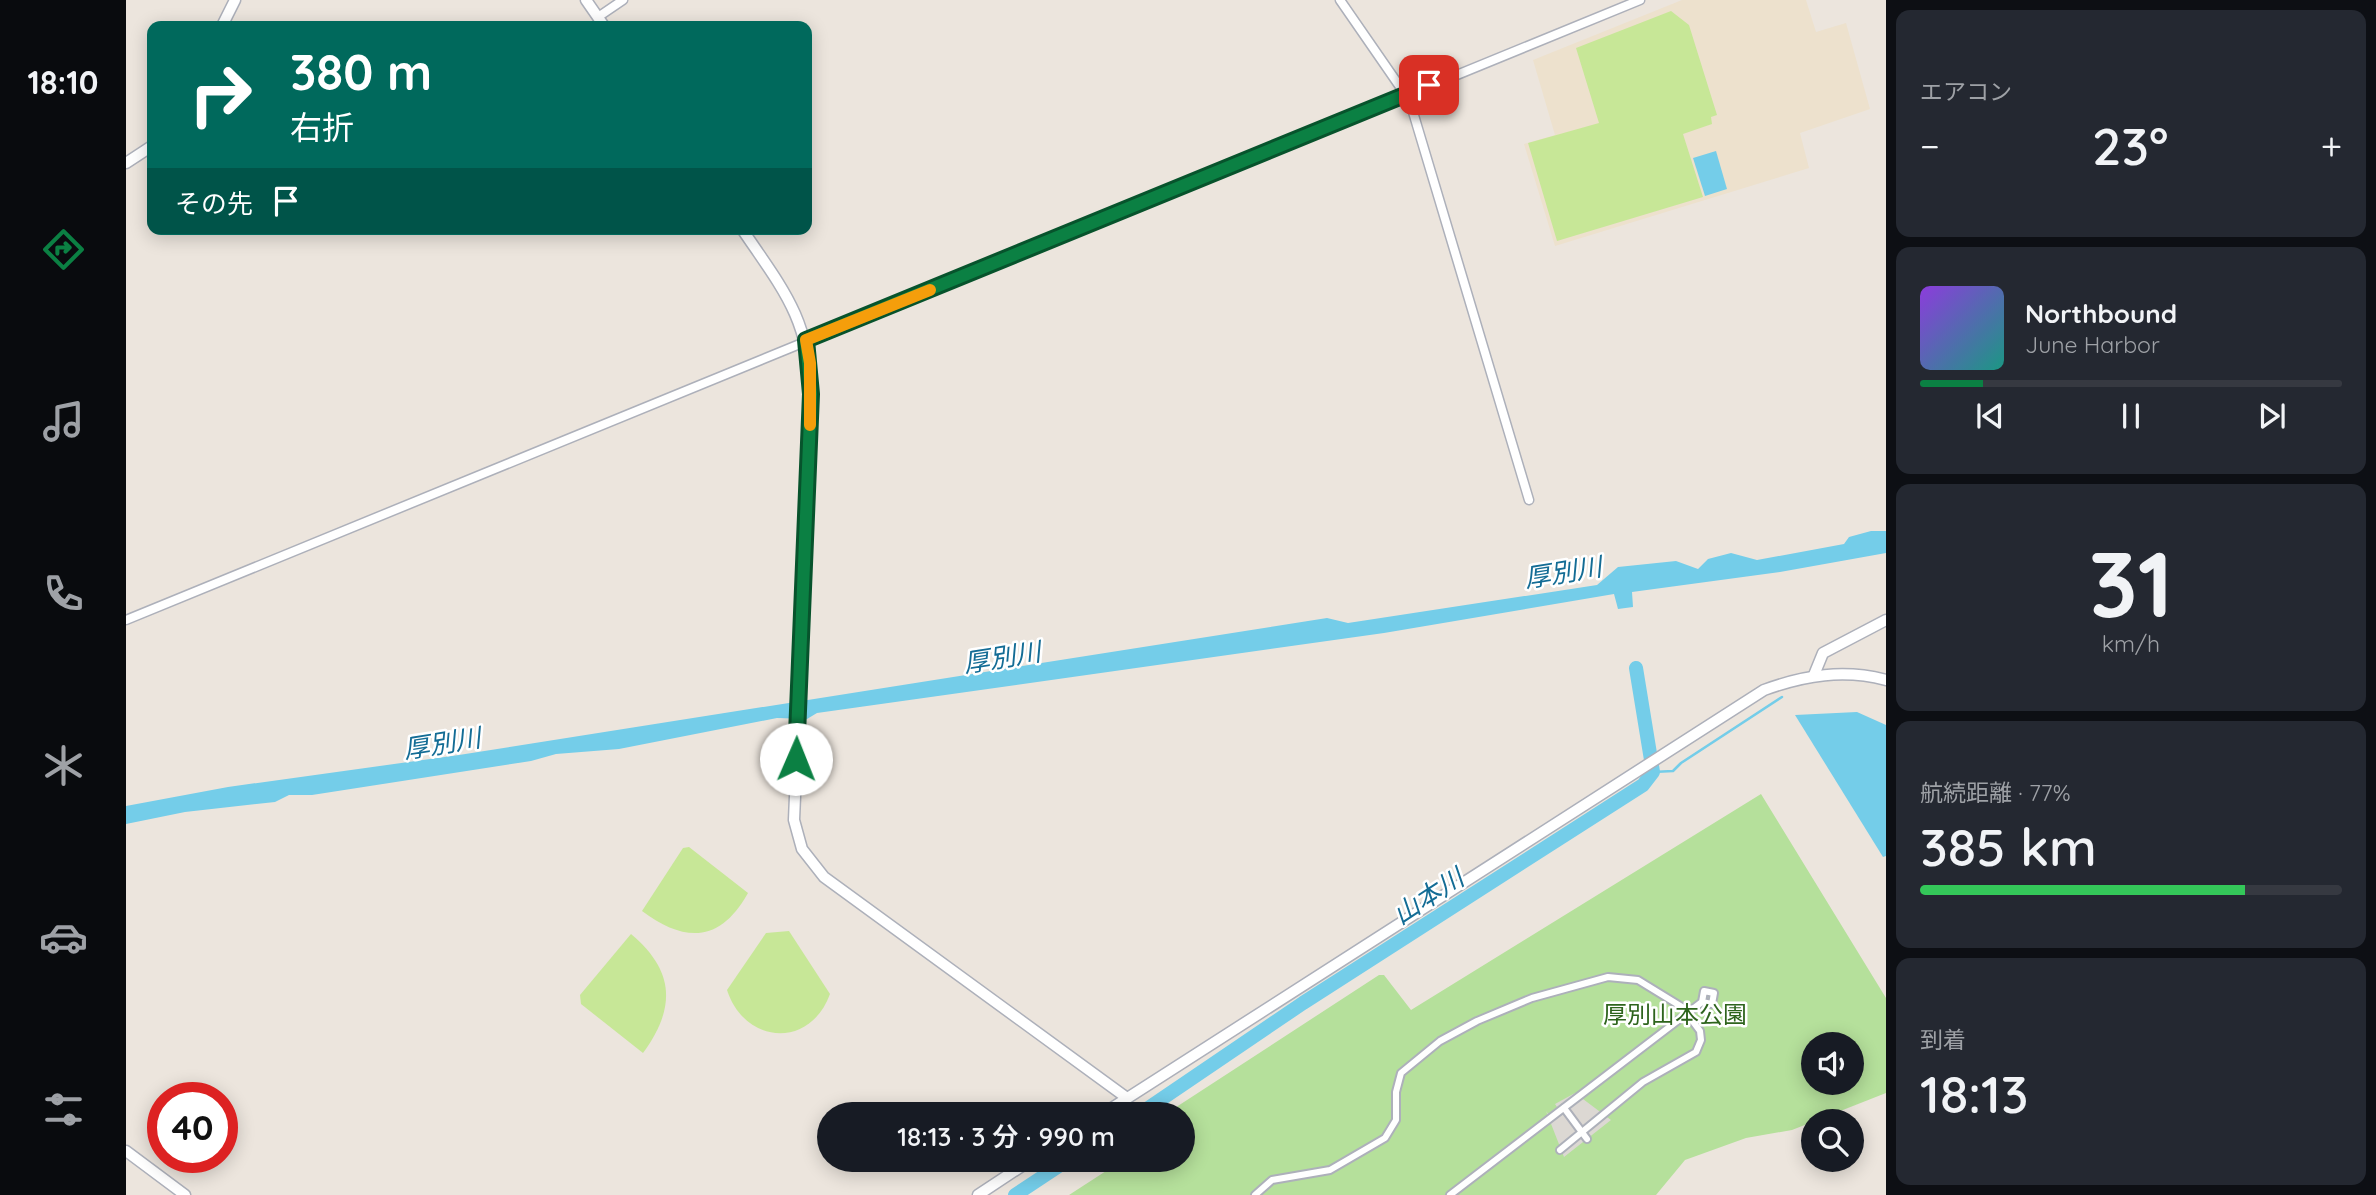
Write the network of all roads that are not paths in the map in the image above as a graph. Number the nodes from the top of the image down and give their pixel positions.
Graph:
1 (235, 0) edge
2 (586, 0) edge
3 (623, 0) edge
4 (1340, 0) edge
5 (1640, 0) edge
6 (224, 21) edge
7 (600, 21) edge
8 (602, 21) edge
9 (1405, 94) junction
10 (147, 149) edge
11 (126, 163) edge
12 (746, 235) edge
13 (806, 340) junction
14 (1529, 500) dead end
15 (126, 620) edge
16 (1886, 620) edge
17 (1814, 675) junction
18 (1886, 680) edge
19 (1702, 1002) dead end
20 (1687, 1013) junction
21 (1127, 1098) junction
22 (1121, 1102) edge
23 (1564, 1108) junction
24 (1582, 1132) junction
25 (1587, 1139) dead end
26 (1560, 1150) dead end
27 (126, 1151) edge
28 (1013, 1172) edge
29 (185, 1195) edge
30 (978, 1195) edge
31 (1255, 1195) edge
32 (1450, 1195) edge

1 - 6 street
2 - 7 street
3 - 8 street
4 - 9 street
5 - 9 street
9 - 13 street
9 - 14 street
10 - 11 street
12 - 13 street
13 - 15 street
13 - 21 street
16 - 17 street
17 - 18 street
17 - 21 street
19 - 20 street
20 - 23 street
20 - 24 street
20 - 31 street
21 - 22 street
23 - 24 street
23 - 32 street
24 - 25 street
24 - 26 street
27 - 29 street
28 - 30 street

